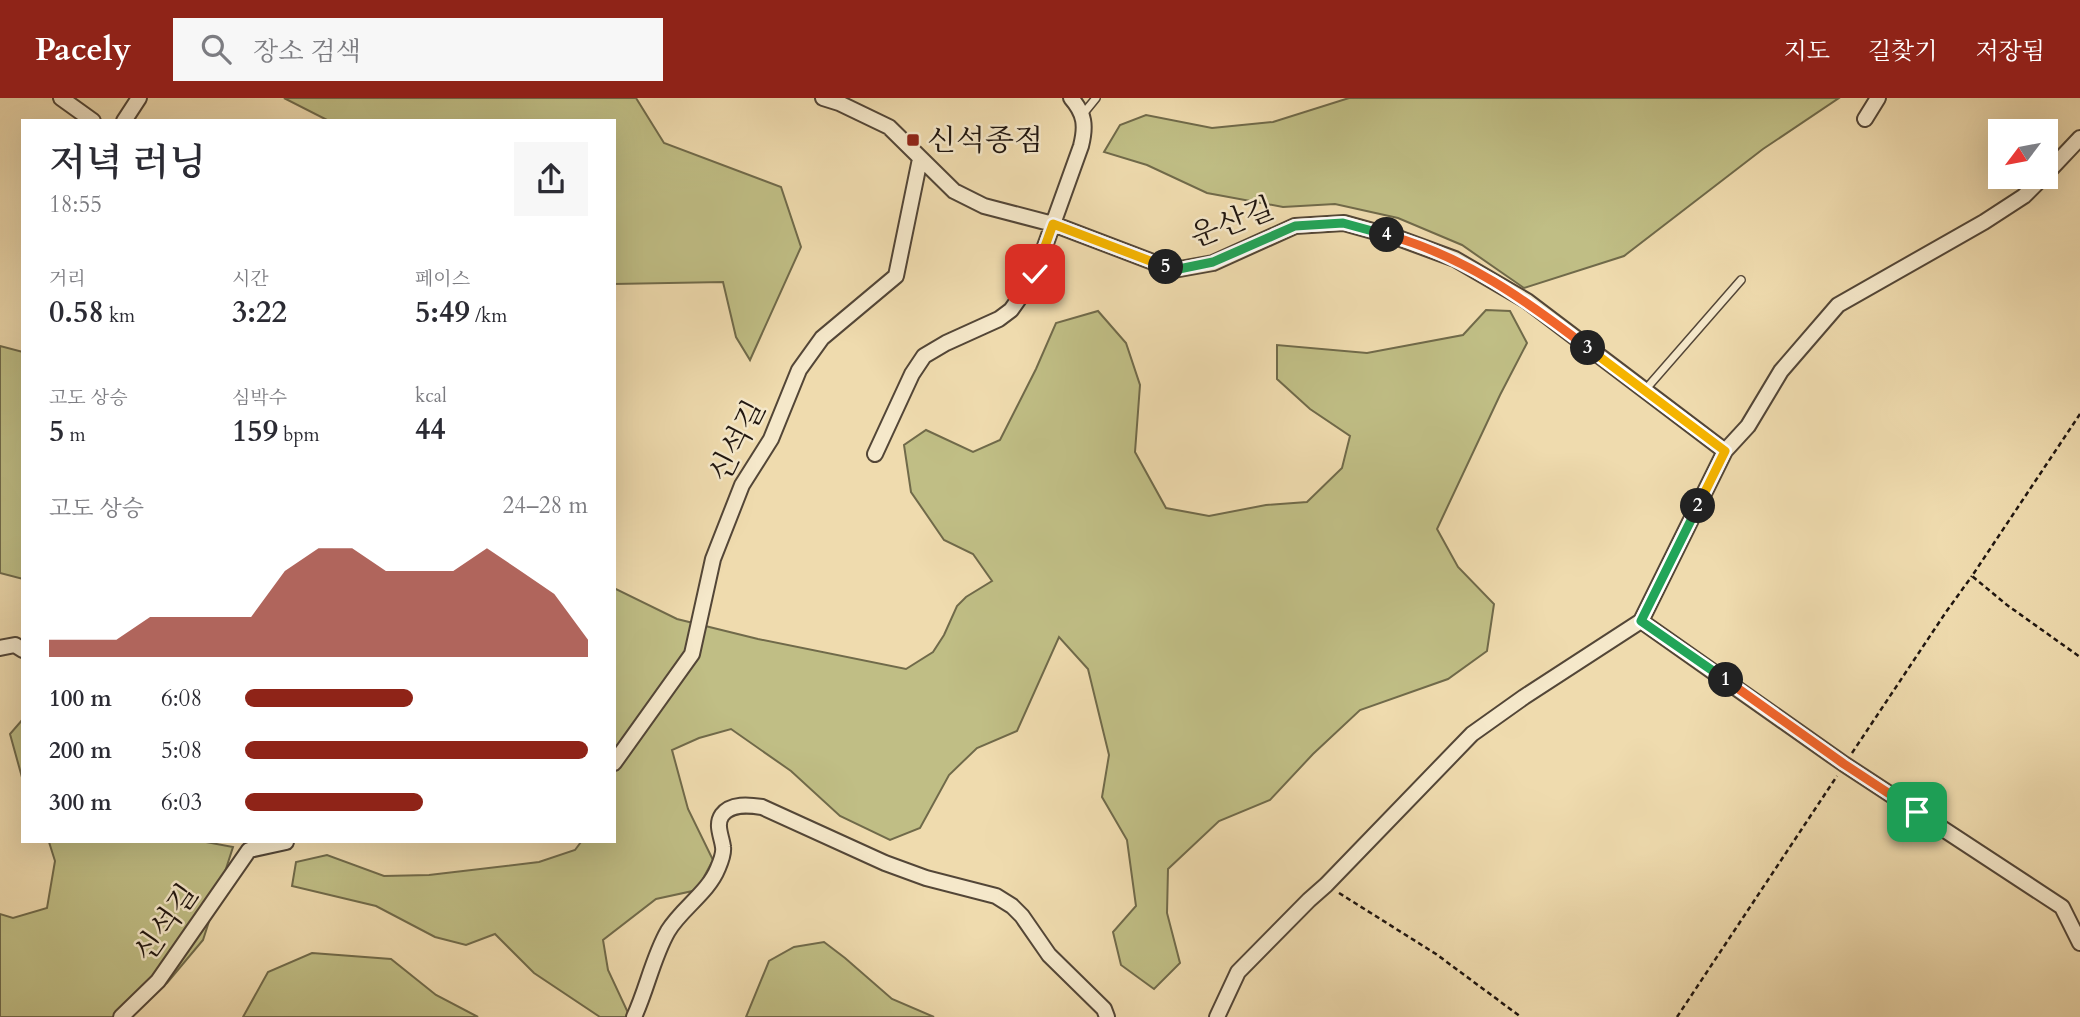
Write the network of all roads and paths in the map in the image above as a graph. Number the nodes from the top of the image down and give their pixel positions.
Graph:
1 (61, 98) edge
2 (139, 98) edge
3 (823, 98) edge
4 (1071, 98) edge
5 (1096, 98) edge
6 (1878, 98) edge
7 (1083, 114) junction
8 (90, 119) edge
9 (125, 119) edge
10 (1865, 120) dead end
11 (2080, 138) edge
12 (920, 159) junction
13 (2058, 162) edge
14 (2031, 189) edge
15 (1053, 224) junction
16 (1741, 280) dead end
17 (1644, 390) junction
18 (2080, 414) edge
19 (1725, 451) junction
20 (875, 454) dead end
21 (1972, 576) junction
22 (1641, 621) junction
23 (0, 648) edge
24 (21, 649) edge
25 (2080, 657) edge
26 (616, 760) edge
27 (1844, 764) junction
28 (277, 843) edge
29 (249, 846) edge
30 (1326, 885) junction
31 (2080, 943) edge
32 (121, 1017) edge
33 (634, 1017) edge
34 (1107, 1017) edge
35 (1217, 1017) edge
36 (1521, 1017) edge
37 (1677, 1017) edge

1 - 8 street
2 - 9 street
3 - 12 street, 운산길
4 - 7 street
5 - 7 lane
6 - 10 street
7 - 15 street
11 - 13 street
12 - 15 street, 운산길
12 - 26 street, 신석길
14 - 19 street
15 - 17 street, 운산길
15 - 20 street
16 - 17 lane
17 - 19 street, 운산길
18 - 21 path
19 - 22 street
21 - 25 path
21 - 27 path
22 - 27 street
22 - 30 street
23 - 24 street
27 - 31 street
27 - 37 path
28 - 29 street, 신석길
29 - 32 street, 신석길
30 - 35 street
30 - 36 path
33 - 34 street

